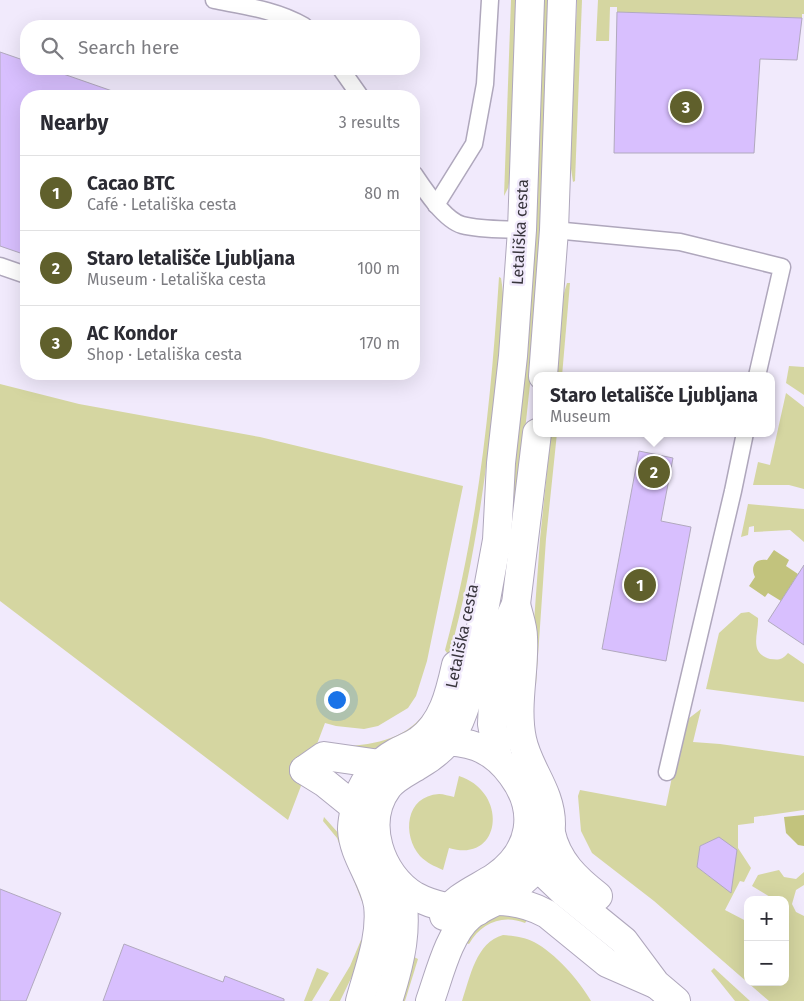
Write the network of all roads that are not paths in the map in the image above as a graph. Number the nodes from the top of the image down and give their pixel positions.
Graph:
1 (214, 0) edge
2 (490, 0) edge
3 (530, 0) edge
4 (562, 0) edge
5 (294, 20) edge
6 (345, 75) edge
7 (356, 90) edge
8 (420, 182) edge
9 (436, 204) junction
10 (522, 230) junction
11 (554, 230) junction
12 (0, 266) edge
13 (20, 273) edge
14 (543, 372) edge
15 (758, 372) edge
16 (537, 437) edge
17 (744, 437) edge
18 (501, 463) junction
19 (516, 604) junction
20 (450, 740) junction
21 (418, 741) junction
22 (498, 758) junction
23 (380, 764) junction
24 (667, 772) dead end
25 (361, 820) junction
26 (538, 836) junction
27 (538, 864) junction
28 (400, 885) junction
29 (487, 906) junction
30 (448, 908) junction
31 (666, 992) edge
32 (360, 1001) edge
33 (388, 1001) edge
34 (412, 1001) edge
35 (430, 1001) edge

1 - 5 lane
2 - 9 lane
3 - 10 main road, Letališka cesta
4 - 11 main road, Letališka cesta
6 - 7 lane
8 - 9 lane
9 - 10 lane
10 - 18 main road, Letališka cesta
11 - 14 main road, Letališka cesta
11 - 15 lane
12 - 13 lane
16 - 19 main road, Letališka cesta
17 - 24 lane
18 - 20 main road, Letališka cesta
18 - 21 main road, Letališka cesta
19 - 22 main road, Letališka cesta
19 - 26 main road, Letališka cesta
20 - 21 main road, Letališka cesta
20 - 22 main road, Letališka cesta
20 - 25 main road, Letališka cesta
21 - 23 main road, Letališka cesta
22 - 26 main road, Letališka cesta
23 - 25 main road, Letališka cesta
23 - 25 main road
25 - 28 main road, Letališka cesta
25 - 32 main road
26 - 27 main road
26 - 30 main road, Letališka cesta
26 - 31 main road
27 - 29 main road
27 - 31 main road
28 - 30 main road, Letališka cesta
28 - 33 main road, Letališka cesta
29 - 30 main road, Letališka cesta
29 - 31 main road, Letališka cesta
29 - 35 main road
30 - 34 main road, Letališka cesta

